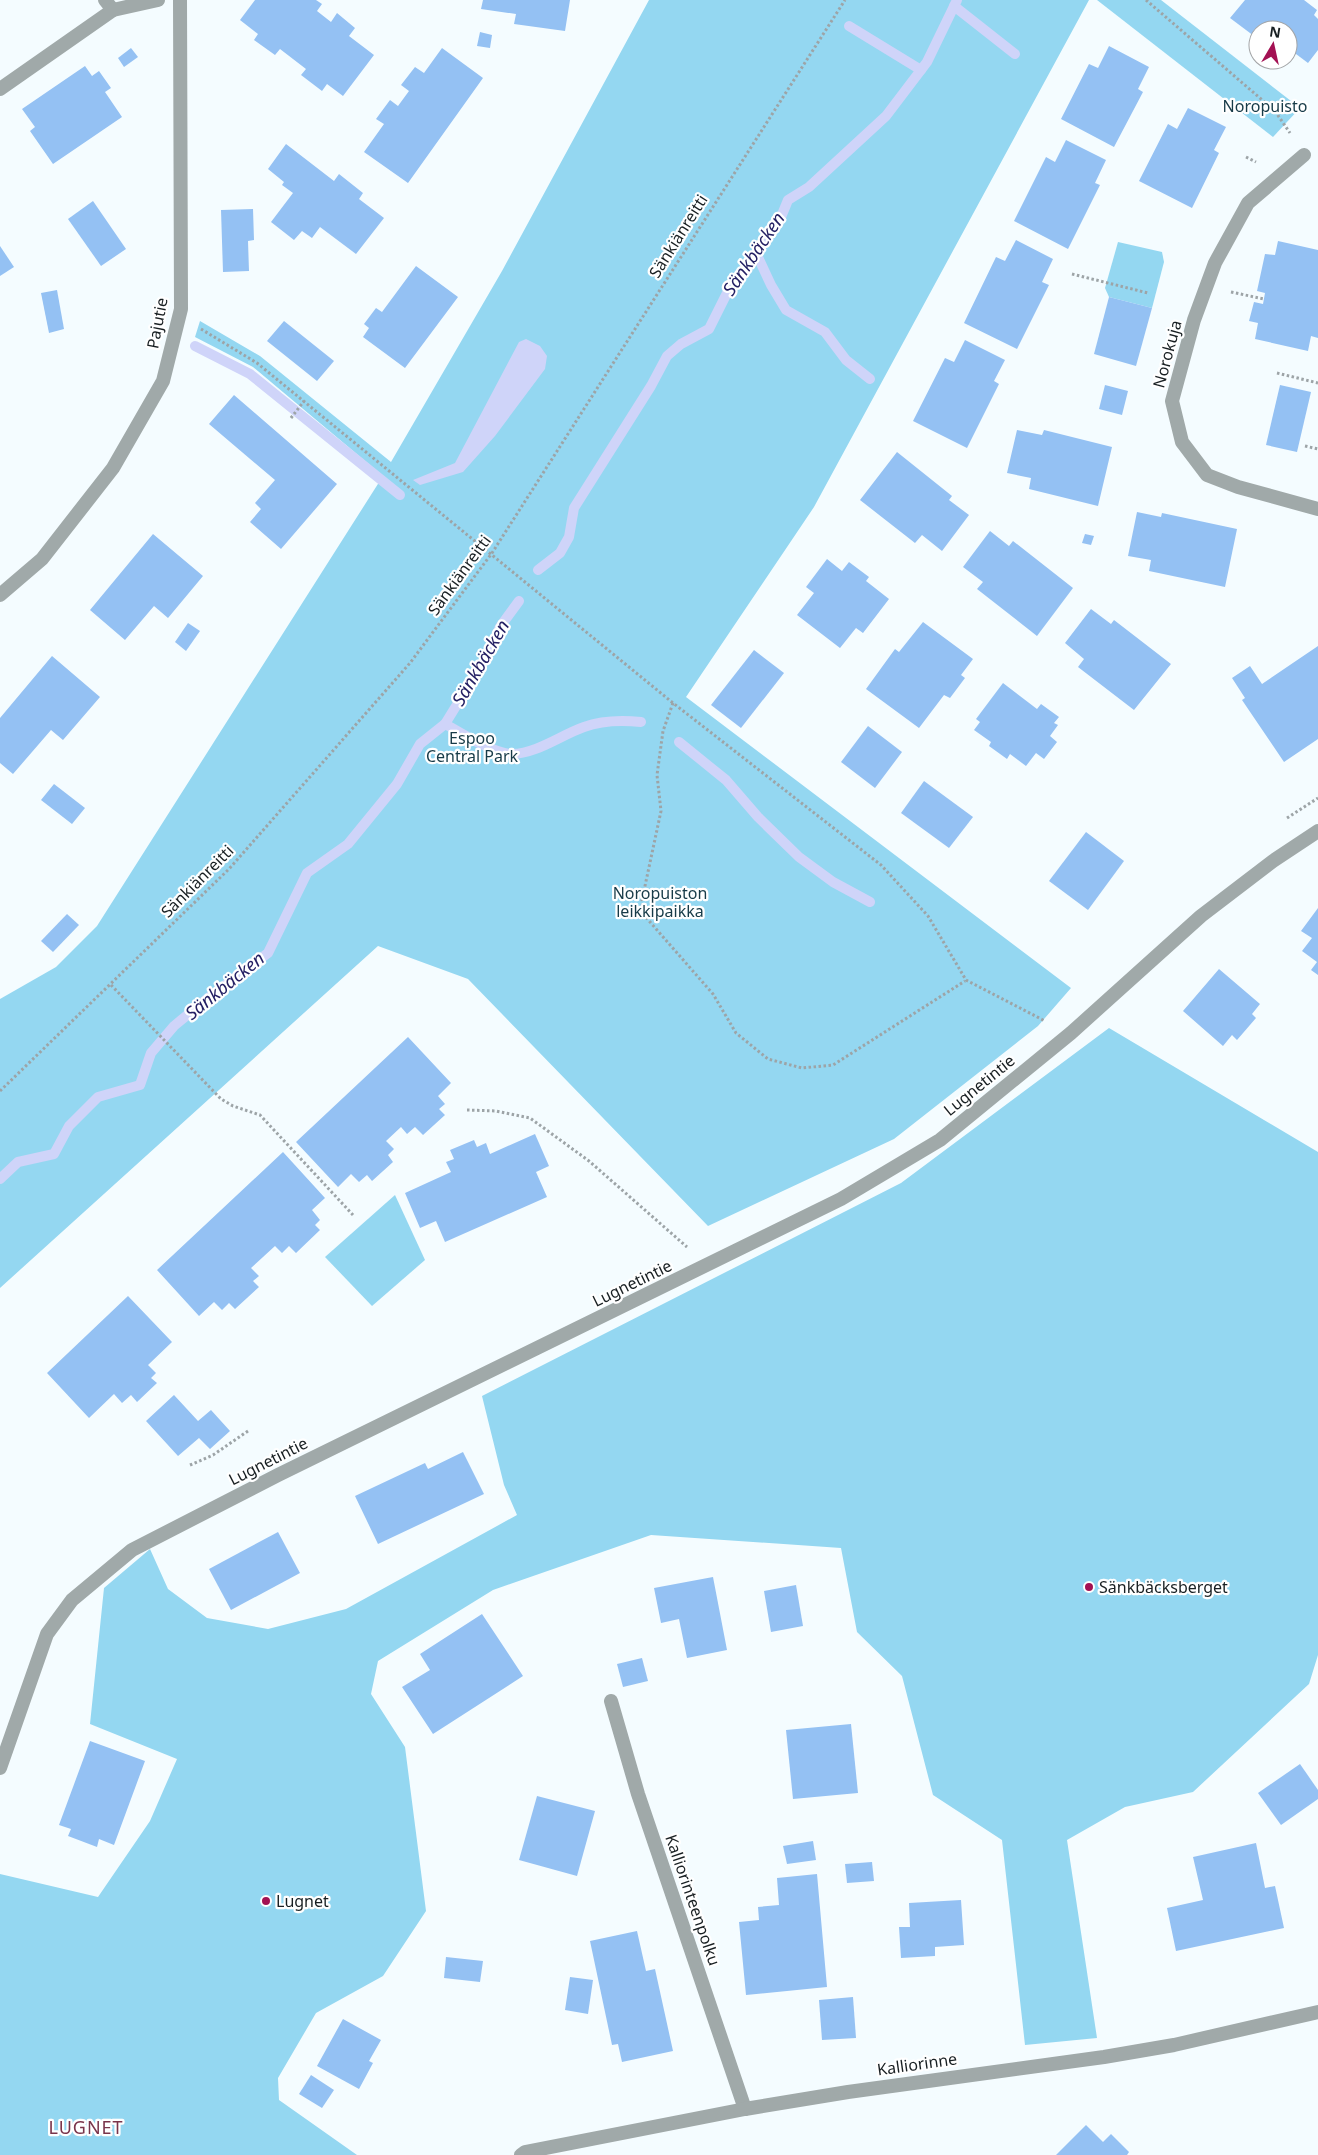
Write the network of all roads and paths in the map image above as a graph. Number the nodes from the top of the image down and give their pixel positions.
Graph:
1 (158, 0) edge
2 (180, 0) edge
3 (845, 0) edge
4 (1146, 0) edge
5 (109, 5) edge
6 (0, 89) edge
7 (1304, 155) joint
8 (1072, 274) dead end
9 (1228, 291) dead end
10 (1148, 293) dead end
11 (1264, 299) dead end
12 (192, 324) dead end
13 (1277, 373) dead end
14 (1318, 383) edge
15 (304, 401) junction
16 (291, 418) dead end
17 (1304, 446) dead end
18 (1318, 449) edge
19 (1318, 509) edge
20 (492, 554) junction
21 (0, 595) edge
22 (674, 703) junction
23 (1318, 830) edge
24 (966, 980) junction
25 (111, 985) junction
26 (1041, 1029) dead end
27 (0, 1092) edge
28 (467, 1110) dead end
29 (353, 1215) dead end
30 (690, 1249) dead end
31 (248, 1431) dead end
32 (190, 1465) dead end
33 (611, 1701) dead end
34 (0, 1768) edge
35 (1318, 2012) edge
36 (745, 2108) junction
37 (521, 2155) edge

1 - 5 street
2 - 21 street, Pajutie
3 - 20 path, Sänkiänreitti
4 - 7 path
5 - 6 street
7 - 19 street, Norokuja
8 - 10 path
9 - 11 path
12 - 15 path
13 - 14 path
15 - 16 path
15 - 20 path
17 - 18 path
20 - 22 path
20 - 25 path, Sänkiänreitti
22 - 24 path
22 - 24 path
23 - 34 street, Lugnetintie
24 - 26 path
25 - 27 path, Sänkiänreitti
25 - 29 path
28 - 30 path
31 - 32 path
33 - 36 street, Kalliorinteenpolku
35 - 36 street, Kalliorinne
36 - 37 street, Kalliorinne

